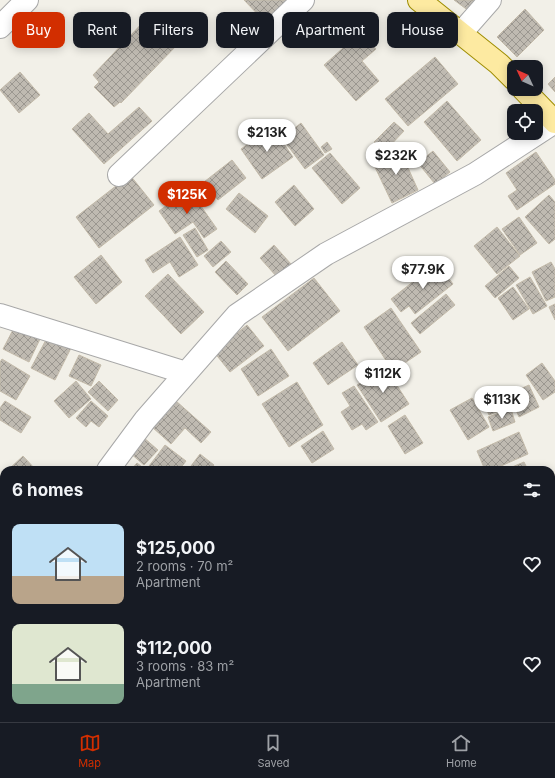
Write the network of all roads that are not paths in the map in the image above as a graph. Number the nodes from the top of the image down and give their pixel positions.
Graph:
1 (27, 0) edge
2 (303, 0) edge
3 (419, 0) edge
4 (490, 0) edge
5 (0, 27) edge
6 (461, 33) junction
7 (507, 72) edge
8 (530, 96) edge
9 (555, 122) edge
10 (119, 175) dead end
11 (0, 316) edge
12 (186, 373) junction
13 (111, 466) edge

1 - 5 street
2 - 10 street
3 - 6 main road
4 - 6 street
6 - 7 main road
8 - 9 main road
9 - 12 street
11 - 12 street
12 - 13 street

